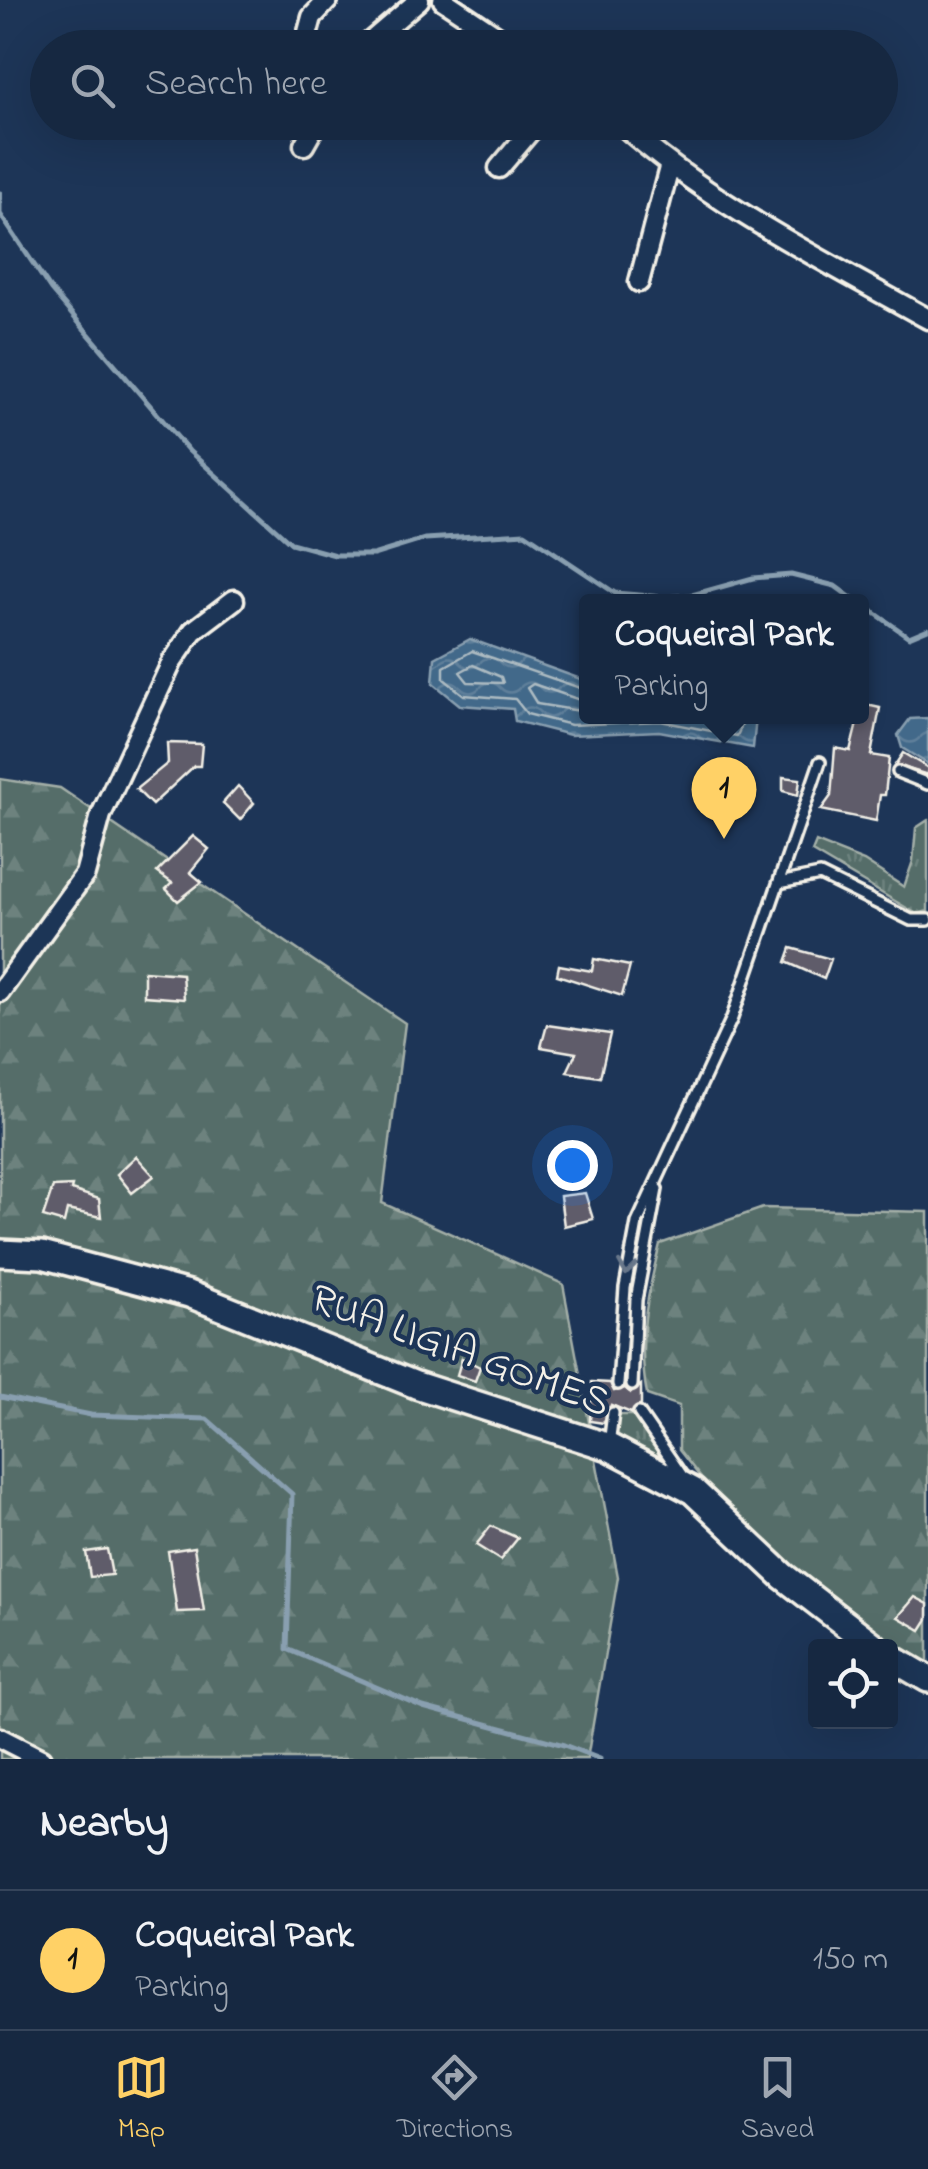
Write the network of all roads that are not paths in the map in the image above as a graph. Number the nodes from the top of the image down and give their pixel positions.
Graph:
1 (328, 0) edge
2 (420, 0) edge
3 (443, 0) edge
4 (309, 30) edge
5 (384, 30) edge
6 (488, 30) edge
7 (307, 140) edge
8 (523, 140) edge
9 (639, 140) edge
10 (304, 145) dead end
11 (499, 168) dead end
12 (670, 168) junction
13 (639, 282) dead end
14 (928, 318) edge
15 (234, 600) dead end
16 (820, 762) dead end
17 (898, 772) dead end
18 (928, 784) edge
19 (779, 882) junction
20 (928, 920) edge
21 (0, 992) edge
22 (659, 1177) junction
23 (0, 1253) edge
24 (618, 1384) dead end
25 (632, 1384) dead end
26 (612, 1413) dead end
27 (638, 1414) dead end
28 (609, 1447) junction
29 (694, 1491) junction
30 (864, 1639) edge
31 (898, 1662) edge
32 (928, 1679) edge
33 (0, 1738) edge
34 (41, 1759) edge

1 - 4 street
2 - 5 street
3 - 6 street
7 - 10 street
8 - 11 street
9 - 12 street
12 - 13 street
12 - 14 street
15 - 21 street
16 - 19 lane
17 - 18 lane
19 - 20 lane
19 - 22 lane
22 -> 24 lane
22 - 25 lane
23 - 28 street, RUA LIGIA GOMES
26 - 28 lane
27 - 29 lane
28 - 29 street, RUA LIGIA GOMES
29 - 30 street, RUA LIGIA GOMES
31 - 32 street
33 - 34 street

